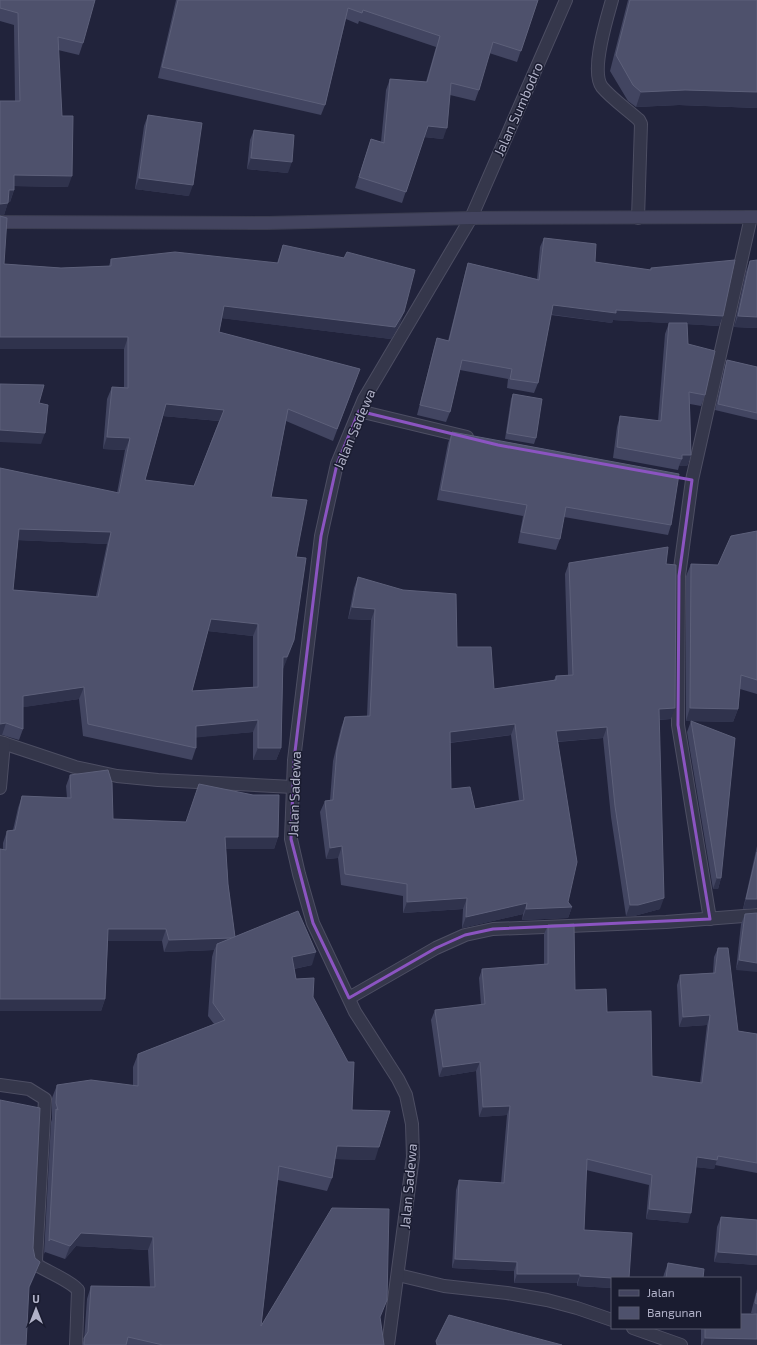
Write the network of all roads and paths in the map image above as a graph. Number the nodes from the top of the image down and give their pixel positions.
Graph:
1 (566, 0) edge
2 (612, 0) edge
3 (754, 217) edge
4 (471, 218) junction
5 (638, 218) junction
6 (0, 222) edge
7 (454, 246) joint
8 (359, 411) junction
9 (475, 439) edge
10 (677, 477) edge
11 (692, 480) junction
12 (2, 743) edge
13 (293, 787) junction
14 (0, 788) edge
15 (757, 915) edge
16 (710, 919) junction
17 (349, 998) junction
18 (0, 1085) edge
19 (398, 1275) junction
20 (611, 1320) edge
21 (636, 1329) edge
22 (76, 1345) edge
23 (388, 1345) edge
24 (680, 1345) edge

1 - 4 street, Jalan Sumbodro
2 - 5 street
3 - 5 main road
3 - 11 street
4 - 5 main road
4 - 6 main road
4 - 7 street, Jalan Sumbodro
7 - 8 street, Jalan Sadewa
8 - 9 street
8 - 13 street, Jalan Sadewa
10 - 11 street
11 - 16 street
12 - 13 street
12 - 14 street
13 - 17 street, Jalan Sadewa
15 - 16 street
16 - 17 street
17 - 19 street, Jalan Sadewa
18 - 22 street
19 - 20 street
19 - 23 street, Jalan Sadewa
21 - 24 street

